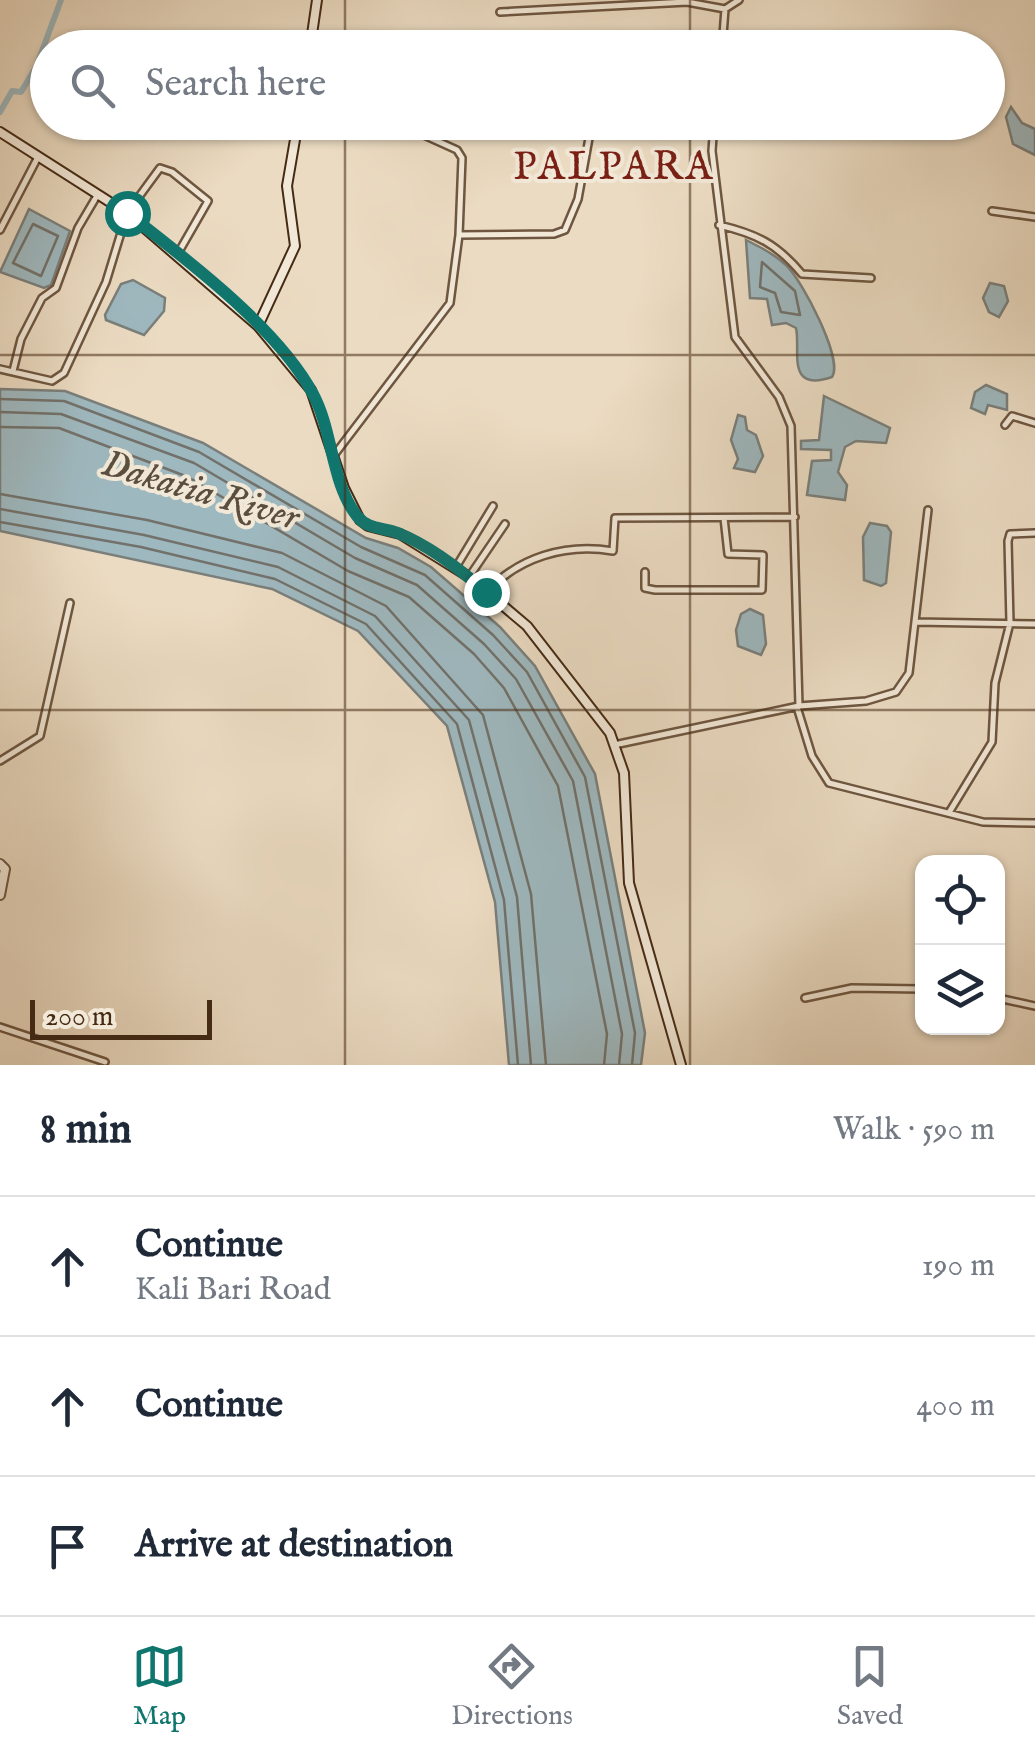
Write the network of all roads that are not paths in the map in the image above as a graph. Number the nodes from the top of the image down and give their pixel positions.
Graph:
1 (317, 0) edge
2 (739, 0) edge
3 (725, 9) junction
4 (500, 12) dead end
5 (313, 30) edge
6 (723, 30) edge
7 (2, 132) edge
8 (295, 140) edge
9 (436, 140) edge
10 (589, 140) edge
11 (713, 140) edge
12 (38, 156) junction
13 (98, 194) junction
14 (992, 210) dead end
15 (127, 213) junction
16 (1035, 217) edge
17 (719, 226) junction
18 (0, 230) edge
19 (458, 236) junction
20 (177, 255) junction
21 (871, 278) dead end
22 (258, 326) junction
23 (0, 369) edge
24 (13, 371) junction
25 (1035, 424) edge
26 (1005, 425) dead end
27 (334, 454) junction
28 (494, 506) dead end
29 (928, 510) dead end
30 (795, 517) junction
31 (724, 518) junction
32 (505, 524) dead end
33 (1035, 533) edge
34 (456, 567) junction
35 (644, 572) dead end
36 (470, 577) junction
37 (486, 592) junction
38 (70, 603) dead end
39 (915, 622) junction
40 (1010, 623) junction
41 (1035, 624) edge
42 (798, 707) junction
43 (614, 745) junction
44 (0, 760) edge
45 (950, 810) junction
46 (1035, 822) edge
47 (0, 864) edge
48 (0, 895) edge
49 (915, 989) edge
50 (805, 998) dead end
51 (1005, 1000) edge
52 (1035, 1006) edge
53 (0, 1026) edge
54 (105, 1062) dead end
55 (682, 1065) edge

1 - 5 main road
2 - 3 street
3 - 4 street
3 - 6 street
7 - 12 main road
8 - 22 main road
9 - 19 street
10 - 19 street
11 - 17 street
12 - 13 main road
12 - 18 street
13 - 15 main road
13 - 24 street
14 - 16 street
15 - 20 main road
15 - 20 street
15 - 24 street
17 - 21 street
17 - 30 street
19 - 27 street
20 - 22 main road
22 - 27 main road
23 - 24 street
25 - 26 street
27 - 34 main road
28 - 34 street
29 - 39 street
30 - 31 street
30 - 42 street
31 - 35 street
31 - 37 street
32 - 36 street
33 - 40 street
34 - 36 main road
36 - 37 main road
37 - 43 main road
38 - 44 street
39 - 40 street
39 - 42 street
40 - 41 street
40 - 45 street
42 - 43 street
42 - 45 street
43 - 55 main road
45 - 46 street
47 - 48 main road
49 - 50 street
51 - 52 street
53 - 54 street

